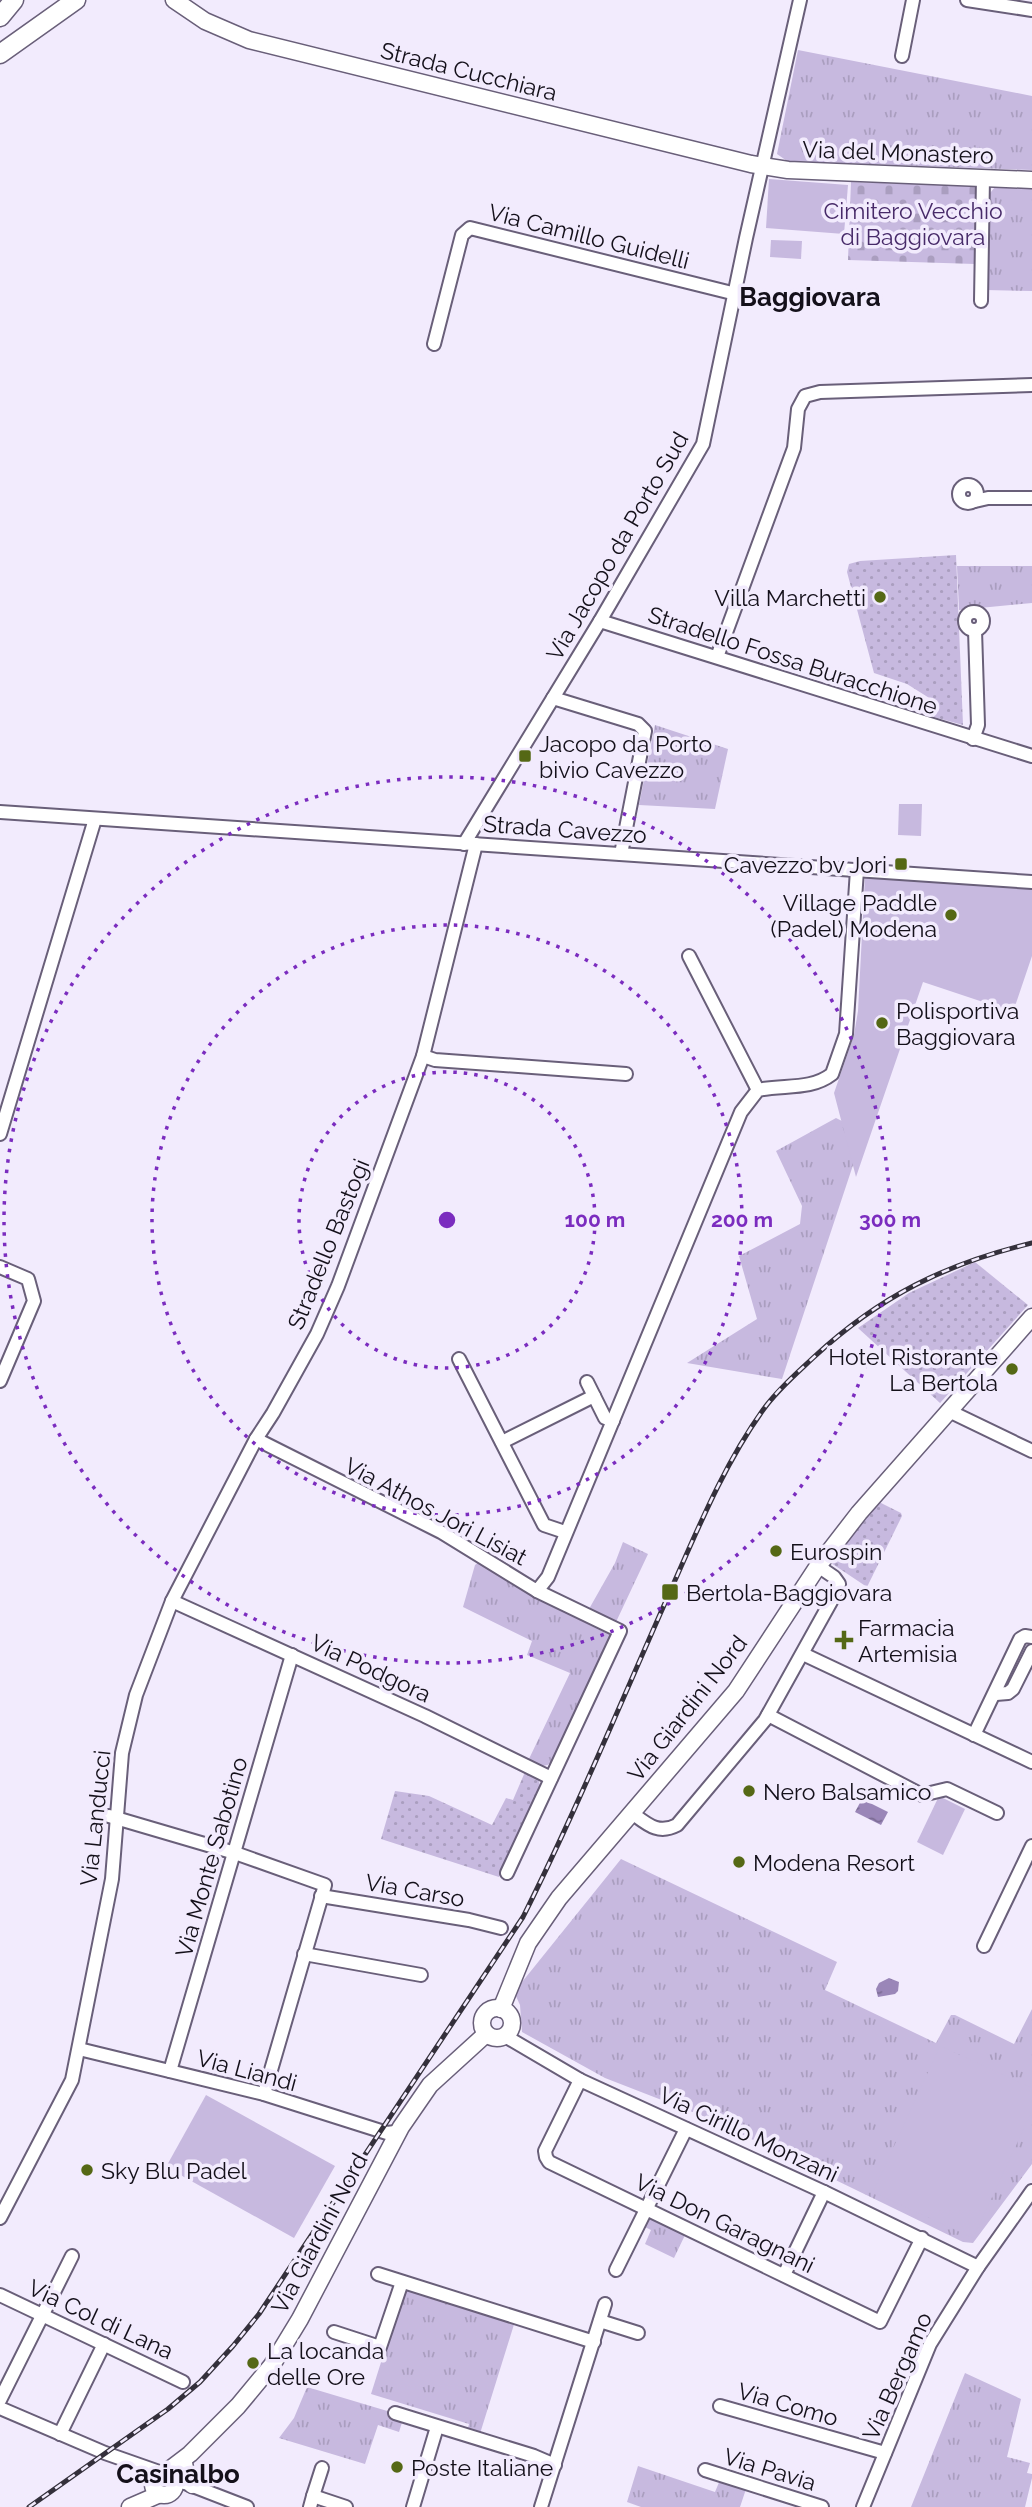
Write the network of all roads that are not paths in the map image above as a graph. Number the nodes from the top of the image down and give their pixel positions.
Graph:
1 (76, 0) edge
2 (174, 0) edge
3 (800, 0) edge
4 (913, 0) edge
5 (967, 0) edge
6 (13, 1) edge
7 (1032, 10) edge
8 (0, 17) edge
9 (0, 54) edge
10 (902, 56) dead end
11 (762, 166) junction
12 (983, 178) junction
13 (1032, 180) edge
14 (736, 294) junction
15 (981, 302) dead end
16 (434, 344) dead end
17 (1032, 385) edge
18 (980, 497) dead end
19 (1032, 498) edge
20 (600, 621) junction
21 (975, 629) dead end
22 (718, 657) junction
23 (553, 698) junction
24 (974, 739) junction
25 (1032, 756) edge
26 (0, 812) edge
27 (95, 819) junction
28 (470, 844) junction
29 (621, 854) junction
30 (857, 870) junction
31 (1032, 882) edge
32 (690, 956) dead end
33 (423, 1056) junction
34 (626, 1074) dead end
35 (758, 1090) junction
36 (0, 1134) edge
37 (0, 1267) edge
38 (1032, 1317) edge
39 (459, 1359) dead end
40 (0, 1381) edge
41 (587, 1382) dead end
42 (594, 1396) junction
43 (949, 1411) junction
44 (613, 1421) junction
45 (256, 1439) junction
46 (502, 1442) junction
47 (1032, 1451) edge
48 (565, 1532) junction
49 (818, 1566) junction
50 (537, 1591) junction
51 (172, 1601) junction
52 (1032, 1637) edge
53 (1032, 1651) edge
54 (803, 1654) junction
55 (292, 1655) junction
56 (996, 1693) junction
57 (768, 1715) junction
58 (974, 1735) junction
59 (1032, 1762) edge
60 (551, 1779) junction
61 (632, 1813) junction
62 (997, 1813) dead end
63 (113, 1817) junction
64 (1032, 1846) edge
65 (234, 1853) junction
66 (507, 1873) dead end
67 (323, 1890) junction
68 (502, 1928) dead end
69 (984, 1946) dead end
70 (304, 1954) junction
71 (421, 1975) dead end
72 (500, 2009) junction
73 (486, 2034) junction
74 (505, 2036) junction
75 (79, 2049) junction
76 (170, 2071) junction
77 (580, 2080) junction
78 (264, 2094) junction
79 (401, 2127) junction
80 (686, 2129) junction
81 (1032, 2190) edge
82 (824, 2192) junction
83 (647, 2208) junction
84 (1, 2212) edge
85 (922, 2238) junction
86 (72, 2256) dead end
87 (978, 2267) junction
88 (616, 2270) dead end
89 (378, 2274) dead end
90 (784, 2275) junction
91 (402, 2282) junction
92 (0, 2295) edge
93 (605, 2304) dead end
94 (42, 2316) junction
95 (600, 2321) junction
96 (334, 2332) dead end
97 (638, 2333) dead end
98 (594, 2342) junction
99 (104, 2344) junction
100 (183, 2382) dead end
101 (0, 2400) edge
102 (720, 2406) dead end
103 (0, 2408) edge
104 (395, 2413) dead end
105 (437, 2427) junction
106 (60, 2434) junction
107 (885, 2453) junction
108 (187, 2458) junction
109 (555, 2465) junction
110 (321, 2468) dead end
111 (705, 2470) dead end
112 (166, 2482) junction
113 (192, 2486) junction
114 (311, 2502) edge
115 (130, 2507) edge
116 (247, 2507) edge
117 (346, 2507) edge
118 (413, 2507) edge
119 (541, 2507) edge
120 (822, 2507) edge
121 (863, 2507) edge

1 - 9 highway
2 - 11 main road, Strada Cucchiara
3 - 11 street, Via Jacopo da Porto Sud
4 - 10 street
5 - 7 street
6 - 8 highway
11 - 12 main road, Via del Monastero
11 - 14 street, Via Jacopo da Porto Sud
12 - 13 main road, Via del Monastero
12 - 15 street
14 - 16 street, Via Camillo Guidelli
14 - 20 street, Via Jacopo da Porto Sud
17 - 22 street
18 - 19 street
20 - 22 street, Stradello Fossa Buracchione
20 - 23 street, Via Jacopo da Porto Sud
21 - 24 street
22 - 24 street, Stradello Fossa Buracchione
23 - 28 street, Via Jacopo da Porto Sud
23 - 29 street
24 - 25 street, Stradello Fossa Buracchione
26 - 27 street, Strada Cavezzo
27 - 28 street, Strada Cavezzo
27 - 36 street
28 - 29 street, Strada Cavezzo
28 - 33 street, Stradello Bastogi
29 - 30 street, Strada Cavezzo
30 - 31 street, Strada Cavezzo
30 - 35 street
32 - 35 street
33 - 34 street
33 - 45 street, Stradello Bastogi
35 - 44 street, Via Athos Jori Lisiat
37 - 40 street
38 - 43 main road, Via Giardini Nord
39 - 46 street, Via Athos Jori Lisiat
41 - 42 street
42 - 44 street
42 - 46 street
43 - 47 street
43 - 49 main road, Via Giardini Nord
44 - 48 street, Via Athos Jori Lisiat
45 - 50 street, Via Athos Jori Lisiat
45 - 51 street, Via Landucci
46 - 48 street, Via Athos Jori Lisiat
48 - 50 street, Via Athos Jori Lisiat
49 - 54 street
49 - 61 main road, Via Giardini Nord
50 - 60 street
51 - 55 street, Via Podgora
51 - 63 street, Via Landucci
52 - 56 street
53 - 56 street
54 - 57 street
54 - 58 street
55 - 60 street, Via Podgora
55 - 65 street, Via Monte Sabotino
56 - 58 street
57 - 61 street
57 - 62 street
58 - 59 street
60 - 66 street
61 - 72 main road, Via Giardini Nord
63 - 65 street, Via Carso
63 - 75 street, Via Landucci
64 - 69 street
65 - 67 street, Via Carso
65 - 76 street, Via Monte Sabotino
67 - 68 street, Via Carso
67 - 70 street
70 - 71 street
70 - 78 street
72 - 73 main road, Via Giardini Nord
72 - 74 main road
73 - 74 main road
73 - 79 main road, Via Giardini Nord
74 - 77 street, Via Cirillo Monzani
75 - 76 street, Via Liandi
75 - 84 street, Via Landucci
76 - 78 street, Via Liandi
77 - 80 street, Via Cirillo Monzani
77 - 83 street, Via Don Garagnani
78 - 79 street, Via Liandi
79 - 108 main road, Via Giardini Nord
80 - 82 street, Via Cirillo Monzani
80 - 83 street
81 - 87 street, Via Bergamo
82 - 85 street, Via Cirillo Monzani
82 - 90 street
83 - 88 street
83 - 90 street, Via Don Garagnani
85 - 87 street, Via Cirillo Monzani
85 - 90 street, Via Don Garagnani
86 - 94 street
87 - 107 street, Via Bergamo
89 - 91 street
91 - 96 street
91 - 98 street
92 - 94 street, Via Col di Lana
93 - 95 street
94 - 99 street, Via Col di Lana
94 - 101 street
95 - 97 street
95 - 98 street
98 - 109 street
99 - 100 street, Via Col di Lana
99 - 106 street
102 - 107 street, Via Como
103 - 106 street
104 - 105 street
105 - 109 street
105 - 118 street
106 - 112 street
107 - 121 street, Via Bergamo
108 - 112 main road, Via Giardini Nord
108 - 113 main road
109 - 119 street
110 - 114 street
111 - 120 street, Via Pavia
112 - 113 street
112 - 115 main road, Via Giardini Nord
113 - 116 street
114 - 117 street

